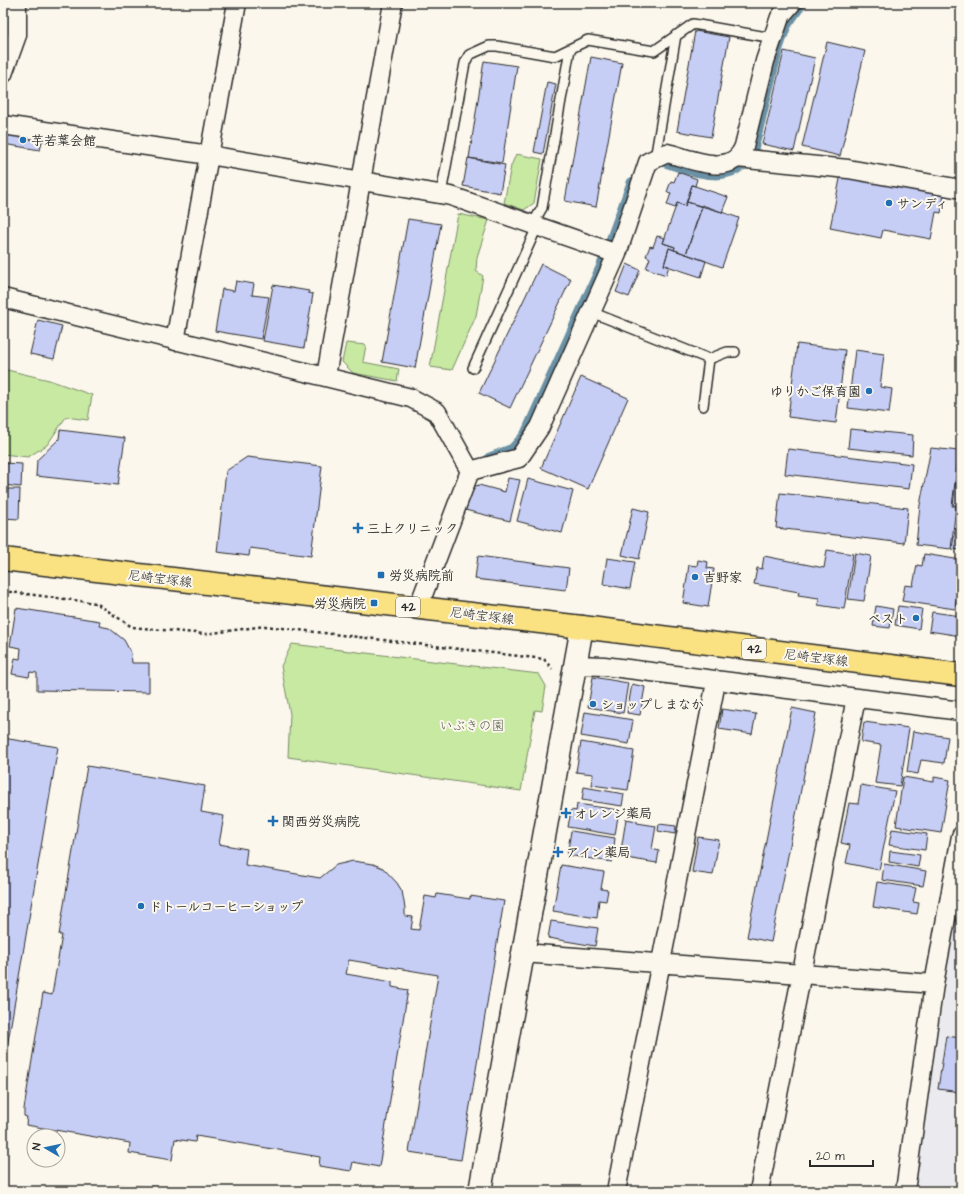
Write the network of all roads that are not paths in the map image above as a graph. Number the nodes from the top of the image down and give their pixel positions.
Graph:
1 (16, 3) edge
2 (237, 3) edge
3 (393, 3) edge
4 (792, 3) edge
5 (676, 35) junction
6 (772, 38) junction
7 (570, 49) junction
8 (3, 74) edge
9 (3, 125) edge
10 (210, 155) junction
11 (737, 158) junction
12 (655, 159) junction
13 (362, 181) junction
14 (961, 189) edge
15 (441, 194) junction
16 (534, 226) junction
17 (617, 254) junction
18 (3, 298) edge
19 (591, 312) junction
20 (175, 341) junction
21 (735, 352) dead end
22 (709, 359) junction
23 (473, 368) dead end
24 (326, 376) junction
25 (703, 406) dead end
26 (470, 471) junction
27 (3, 559) edge
28 (418, 608) junction
29 (582, 627) junction
30 (576, 665) junction
31 (961, 675) edge
32 (716, 682) junction
33 (856, 698) junction
34 (961, 711) edge
35 (961, 836) edge
36 (523, 953) junction
37 (661, 963) junction
38 (801, 972) junction
39 (934, 984) junction
40 (480, 1191) edge
41 (616, 1191) edge
42 (759, 1191) edge
43 (905, 1191) edge

1 - 8 street
2 - 10 street
3 - 13 street
4 - 6 street
5 - 6 lane
5 - 7 lane
5 - 12 lane
6 - 11 street
7 - 15 lane
7 - 16 lane
9 - 10 street
10 - 13 street
10 - 20 street
11 - 12 street
11 - 14 street
12 - 17 street
13 - 15 street
13 - 24 street
15 - 16 street
16 - 17 street
16 - 23 lane
17 - 19 street
18 - 20 street
19 - 22 lane
19 - 26 street
20 - 24 street
21 - 22 lane
22 - 25 lane
24 - 26 street
26 - 28 street
27 - 28 main road, 尼崎宝塚線 / 42
28 - 29 main road, 尼崎宝塚線 / 42
29 - 30 street
29 - 31 main road, 尼崎宝塚線 / 42
30 - 32 street
30 - 36 street
32 - 33 street
32 - 37 street
33 - 34 street
33 - 38 street
35 - 39 street
36 - 37 street
36 - 40 street
37 - 38 street
37 - 41 street
38 - 39 street
38 - 42 street
39 - 43 street

